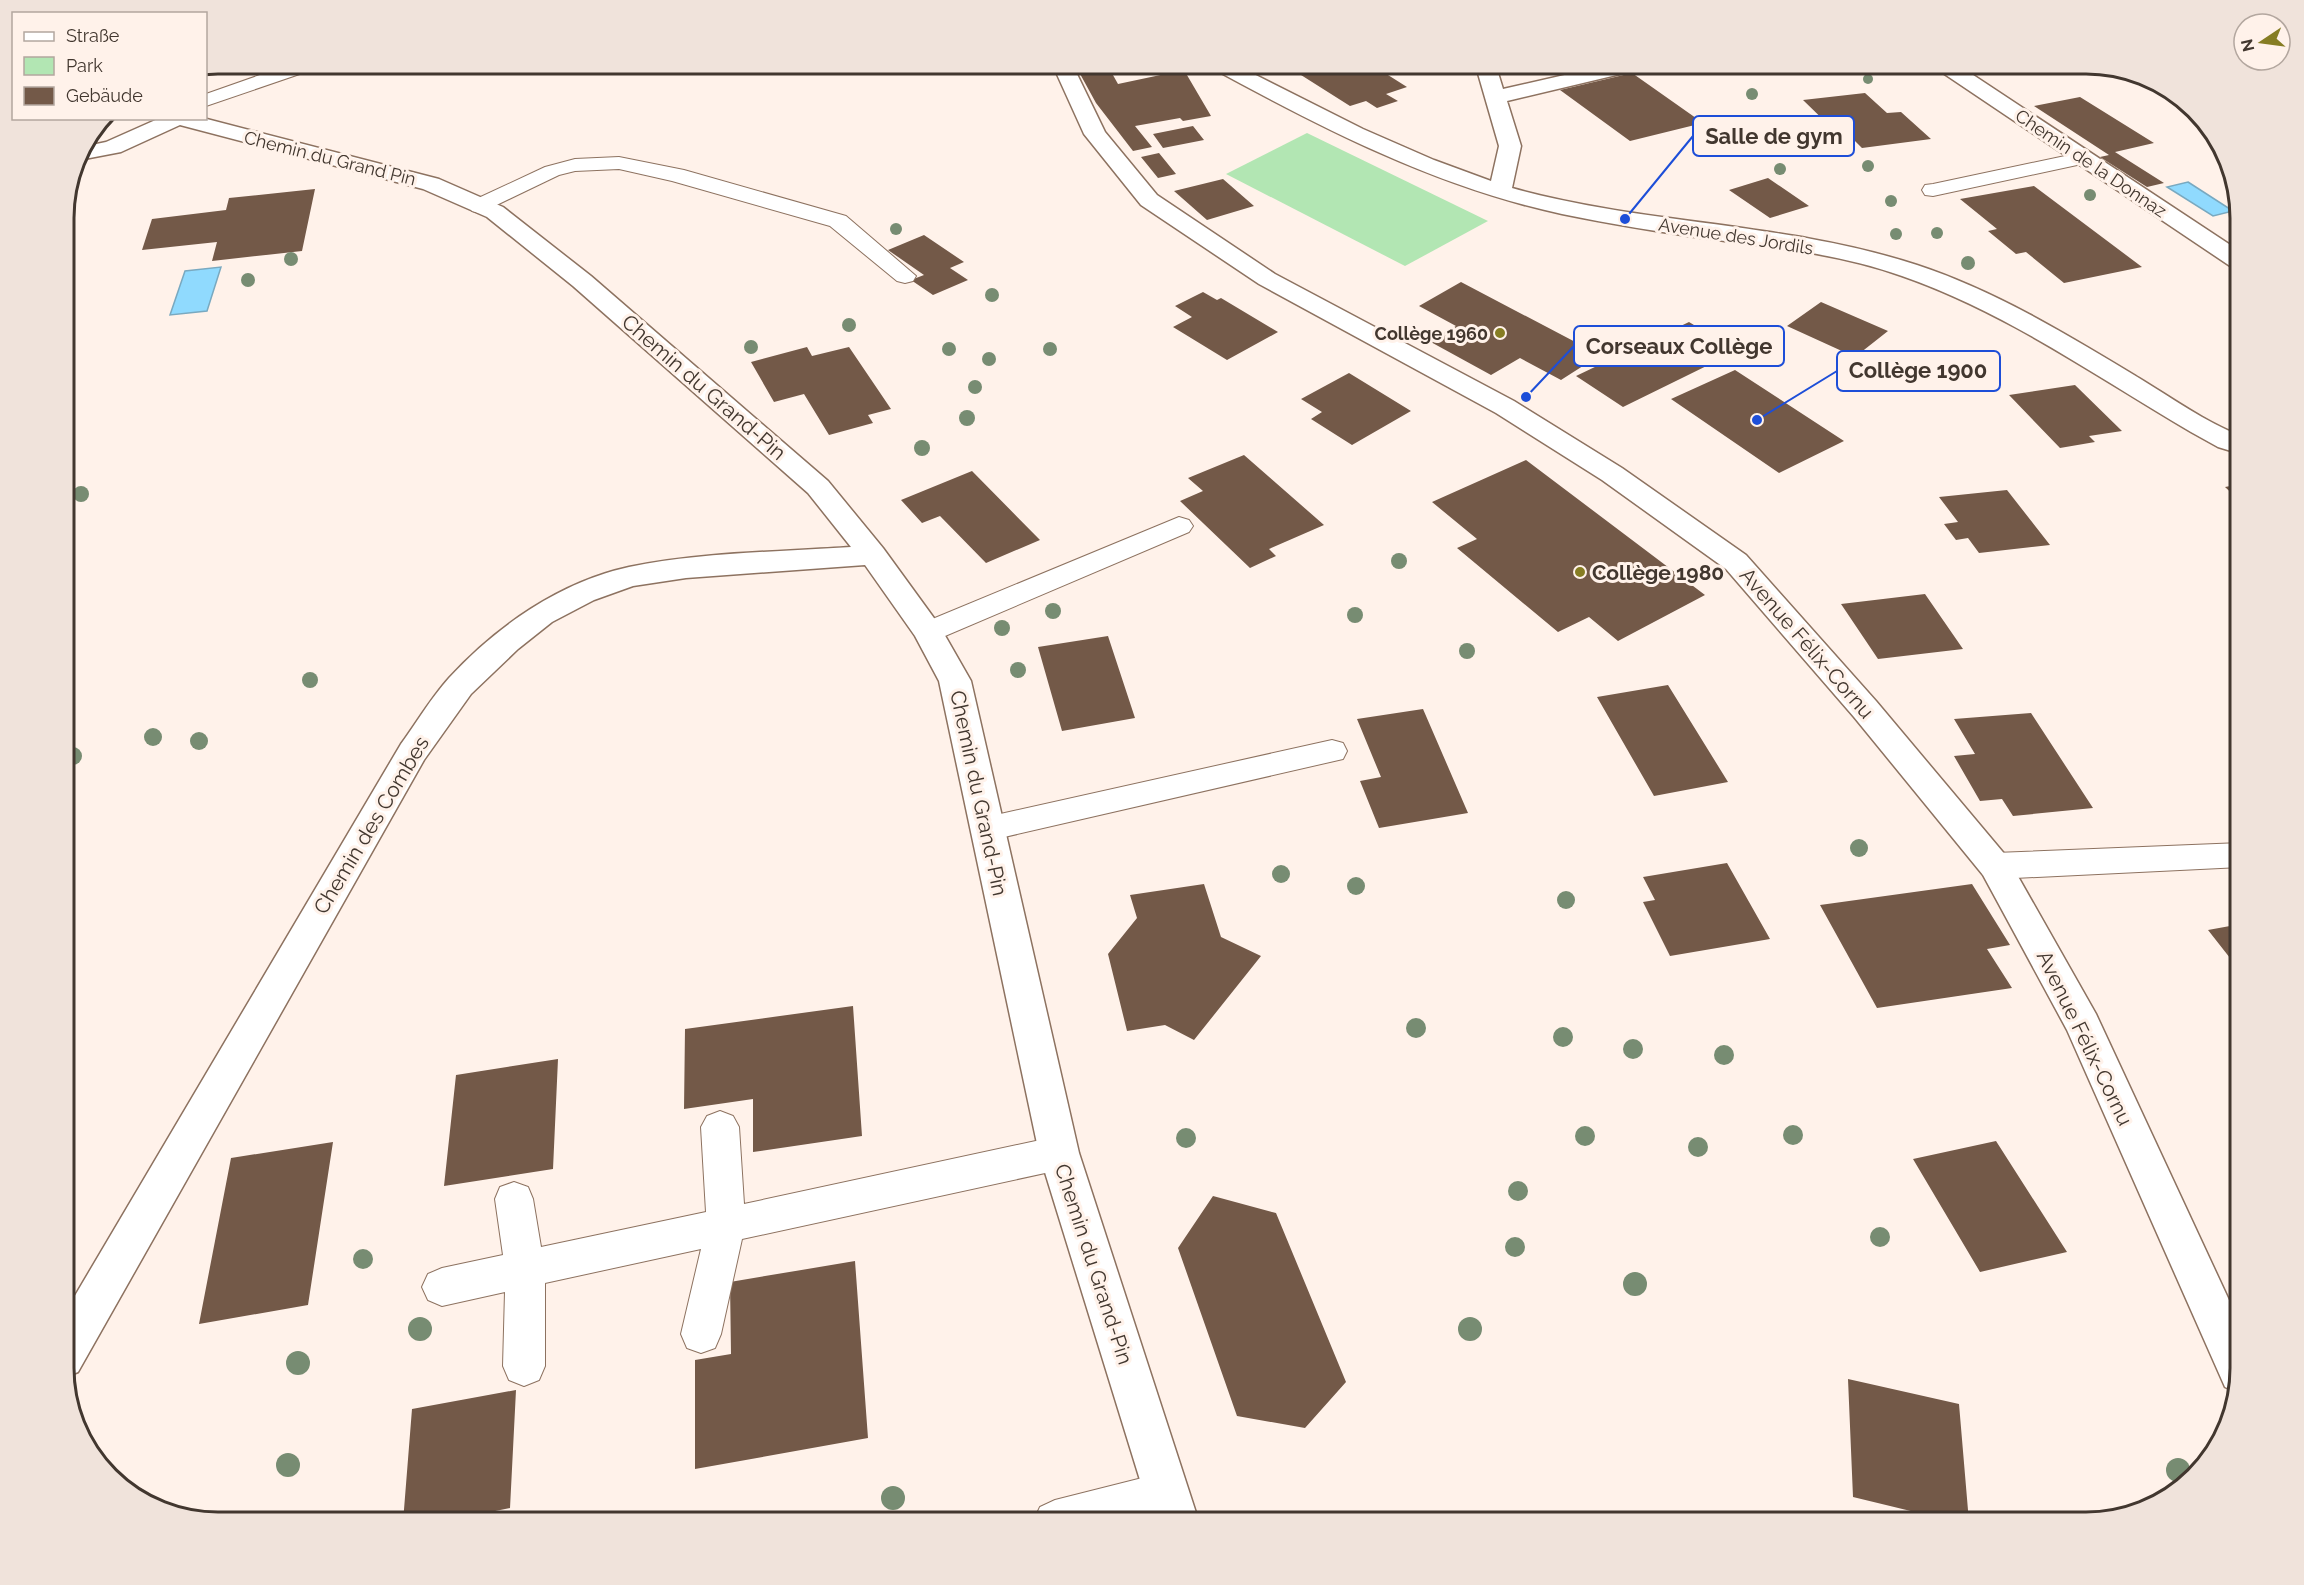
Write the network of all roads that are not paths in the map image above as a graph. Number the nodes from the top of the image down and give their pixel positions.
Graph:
1 (281, 74) edge
2 (1067, 74) edge
3 (1237, 74) edge
4 (1488, 74) edge
5 (1597, 74) edge
6 (1958, 74) edge
7 (1496, 98) junction
8 (207, 100) edge
9 (175, 120) edge
10 (181, 120) edge
11 (89, 152) edge
12 (2084, 158) junction
13 (1933, 190) dead end
14 (1500, 191) junction
15 (480, 206) junction
16 (2230, 256) edge
17 (905, 276) dead end
18 (2230, 440) edge
19 (1179, 526) dead end
20 (873, 555) junction
21 (928, 632) junction
22 (1332, 751) dead end
23 (987, 829) junction
24 (2230, 855) edge
25 (1995, 866) junction
26 (720, 1127) dead end
27 (1059, 1154) junction
28 (514, 1199) dead end
29 (726, 1224) junction
30 (525, 1268) junction
31 (442, 1287) dead end
32 (701, 1334) dead end
33 (74, 1338) edge
34 (2230, 1350) edge
35 (524, 1366) dead end
36 (1171, 1508) edge
37 (1138, 1512) edge

1 - 8 lane
2 - 25 street, Avenue Félix-Cornu
3 - 14 street, Avenue des Jordils
4 - 7 street
5 - 7 street
6 - 12 street, Chemin de la Donnaz
7 - 14 street
9 - 11 street
10 - 15 street, Chemin du Grand Pin
12 - 13 lane
12 - 16 street, Chemin de la Donnaz
14 - 18 street, Avenue des Jordils
15 - 17 lane
15 - 20 street, Chemin du Grand-Pin
19 - 21 lane
20 - 21 street, Chemin du Grand-Pin
20 - 33 street, Chemin des Combes
21 - 23 street, Chemin du Grand-Pin
22 - 23 lane
23 - 27 street, Chemin du Grand-Pin
24 - 25 lane
25 - 34 street, Avenue Félix-Cornu
26 - 29 lane
27 - 29 lane
27 - 36 street, Chemin du Grand-Pin
28 - 30 lane
29 - 30 lane
29 - 32 lane
30 - 31 lane
30 - 35 lane
36 - 37 lane

